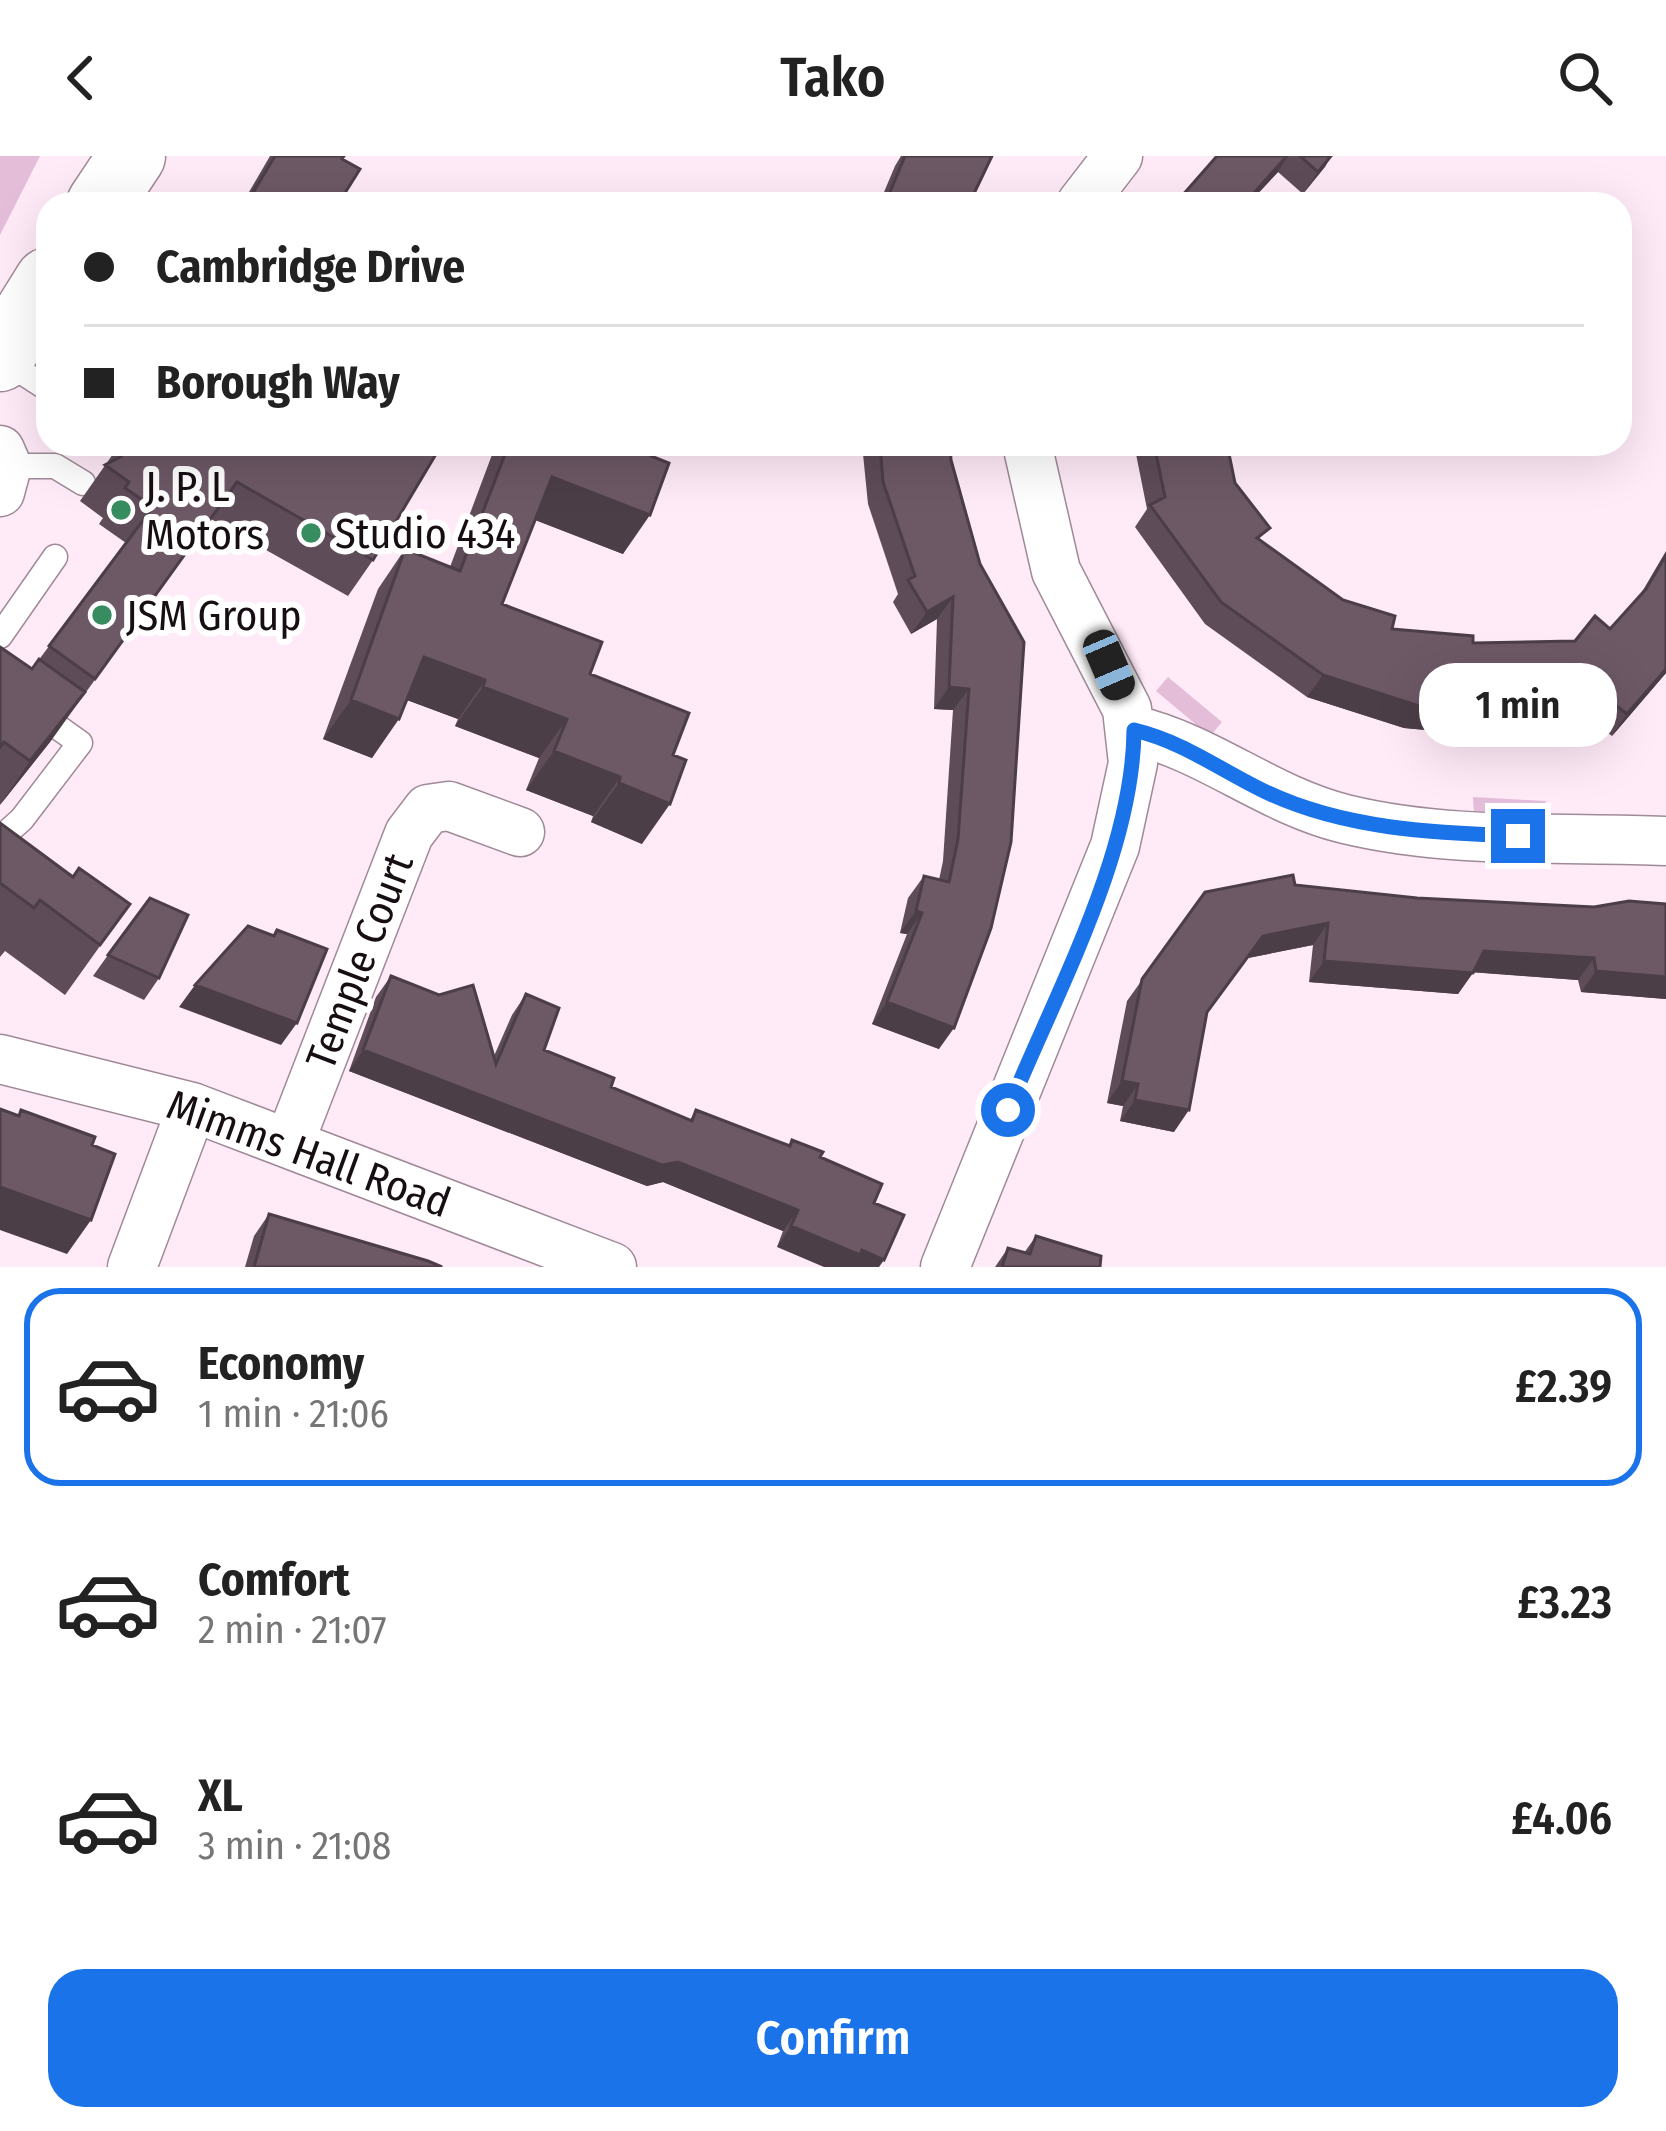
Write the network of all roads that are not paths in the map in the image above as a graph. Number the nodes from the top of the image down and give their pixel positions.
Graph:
1 (132, 156) edge
2 (1118, 156) edge
3 (108, 192) edge
4 (1091, 192) edge
5 (18, 315) edge
6 (36, 359) edge
7 (1030, 456) edge
8 (2, 469) edge
9 (83, 483) dead end
10 (56, 557) dead end
11 (0, 636) edge
12 (0, 686) edge
13 (1134, 730) junction
14 (520, 832) dead end
15 (0, 838) edge
16 (1665, 839) edge
17 (0, 1059) edge
18 (192, 1107) junction
19 (290, 1141) junction
20 (132, 1267) edge
21 (612, 1267) edge
22 (945, 1267) edge

1 - 3 main road
2 - 4 street
5 - 6 lane
7 - 13 street
8 - 9 lane
10 - 11 lane
12 - 15 lane
13 - 16 street
13 - 22 street
14 - 19 street, Temple Court
17 - 18 street, Mimms Hall Road
18 - 19 street, Mimms Hall Road
18 - 20 street
19 - 21 street, Mimms Hall Road

